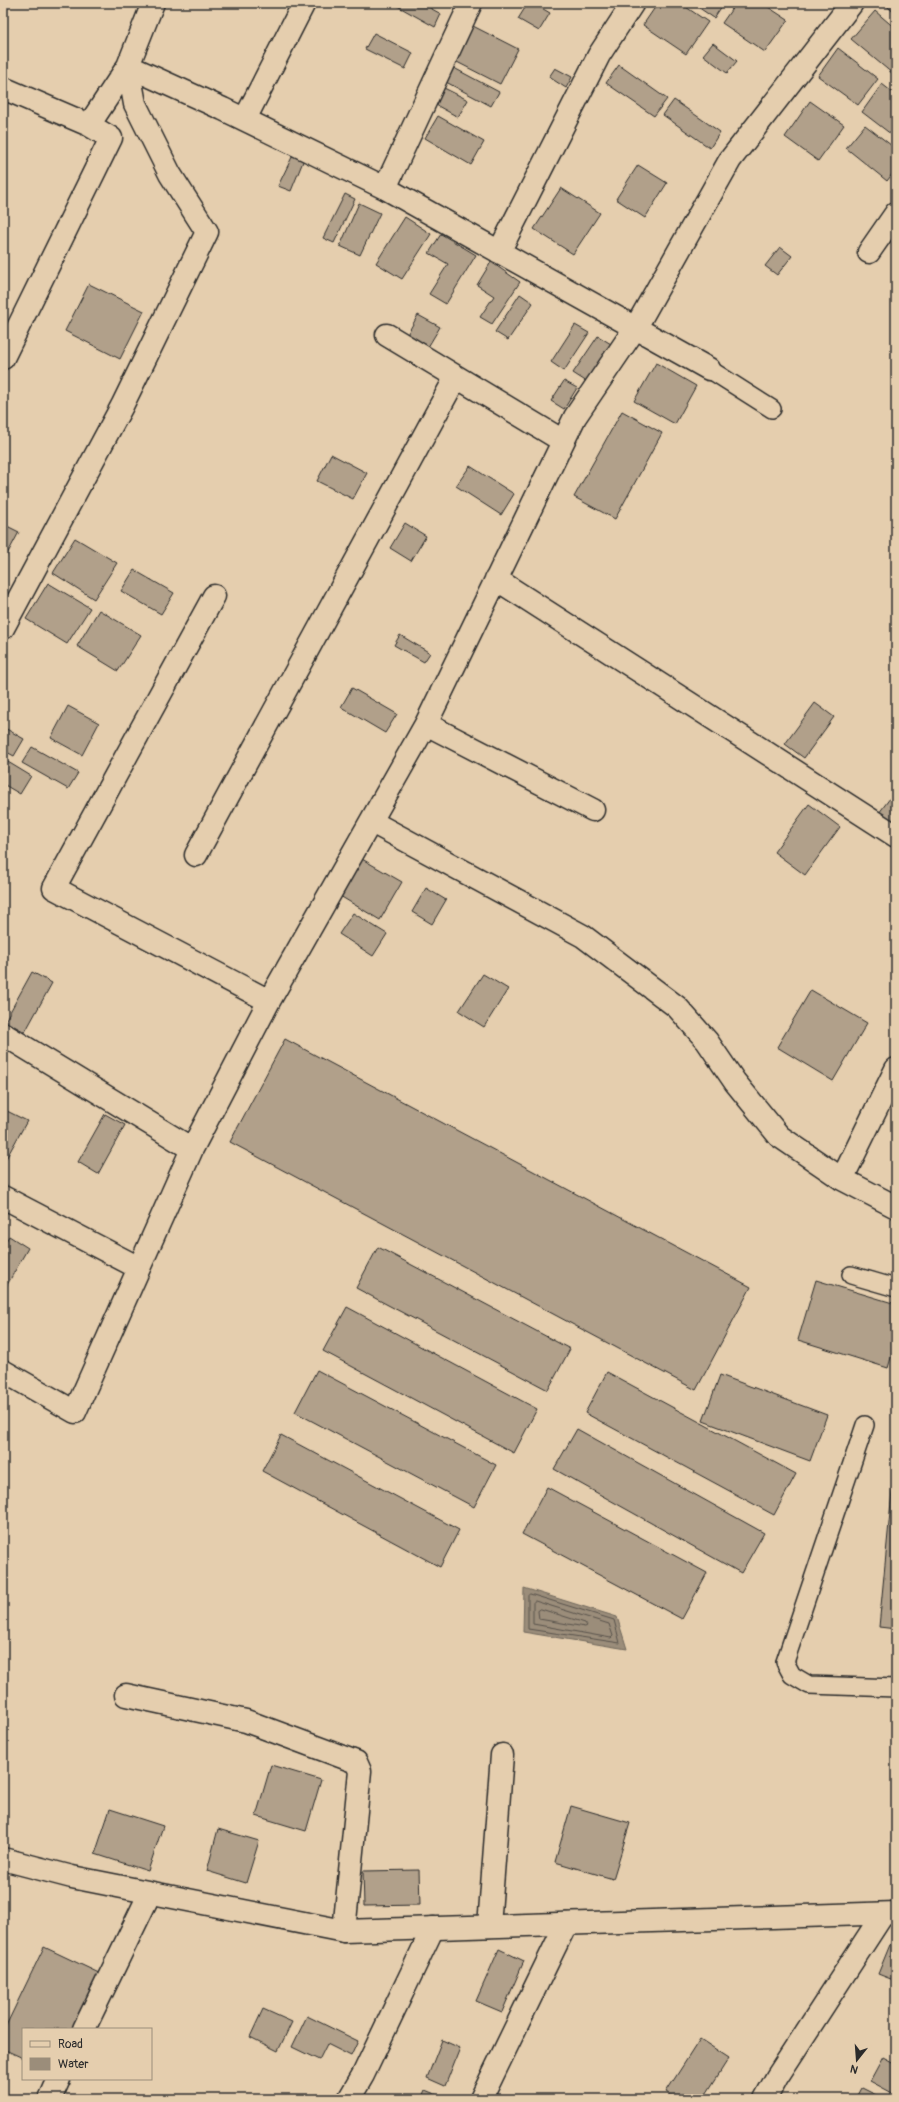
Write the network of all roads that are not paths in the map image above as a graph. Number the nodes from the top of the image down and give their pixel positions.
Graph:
1 (153, 3) edge
2 (304, 3) edge
3 (471, 3) edge
4 (633, 3) edge
5 (852, 3) edge
6 (128, 66) junction
7 (3, 88) edge
8 (245, 119) junction
9 (90, 125) junction
10 (385, 188) junction
11 (896, 213) edge
12 (499, 252) junction
13 (869, 252) dead end
14 (636, 327) junction
15 (387, 335) dead end
16 (3, 358) edge
17 (709, 368) joint
18 (456, 377) junction
19 (772, 409) dead end
20 (563, 442) junction
21 (496, 579) junction
22 (214, 596) dead end
23 (3, 628) edge
24 (426, 724) junction
25 (593, 810) dead end
26 (372, 822) junction
27 (896, 836) edge
28 (196, 855) dead end
29 (269, 1001) junction
30 (3, 1034) edge
31 (896, 1069) edge
32 (192, 1149) junction
33 (842, 1178) junction
34 (3, 1197) edge
35 (896, 1207) edge
36 (139, 1268) junction
37 (851, 1275) dead end
38 (896, 1288) edge
39 (3, 1371) edge
40 (865, 1424) dead end
41 (896, 1688) edge
42 (126, 1694) dead end
43 (502, 1755) dead end
44 (3, 1859) edge
45 (150, 1893) junction
46 (889, 1913) edge
47 (566, 1924) junction
48 (489, 1926) junction
49 (433, 1928) junction
50 (344, 1931) junction
51 (84, 2028) edge
52 (59, 2080) edge
53 (50, 2099) edge
54 (349, 2099) edge
55 (482, 2099) edge
56 (765, 2099) edge

1 - 6 street
2 - 8 street
3 - 10 street
4 - 12 street
5 - 14 street
6 - 8 street
6 - 9 street
6 - 23 street
7 - 9 street
8 - 10 street
9 - 16 street
10 - 12 street
11 - 13 street
12 - 14 street
14 - 17 street
14 - 20 street
15 - 18 street
17 - 19 lane
18 - 20 street
18 - 28 street
20 - 21 street
21 - 24 street
21 - 27 street
22 - 29 street
24 - 25 street
24 - 26 street
26 - 29 street
26 - 33 street
29 - 32 street
30 - 32 street
31 - 33 street
32 - 36 street
33 - 35 street
34 - 36 street
36 - 39 street
37 - 38 lane
40 - 41 lane
42 - 50 street
43 - 48 street
44 - 45 street
45 - 50 street
45 - 51 street
46 - 47 street
46 - 56 street
47 - 48 street
47 - 55 street
48 - 49 street
49 - 50 street
49 - 54 street
52 - 53 street

